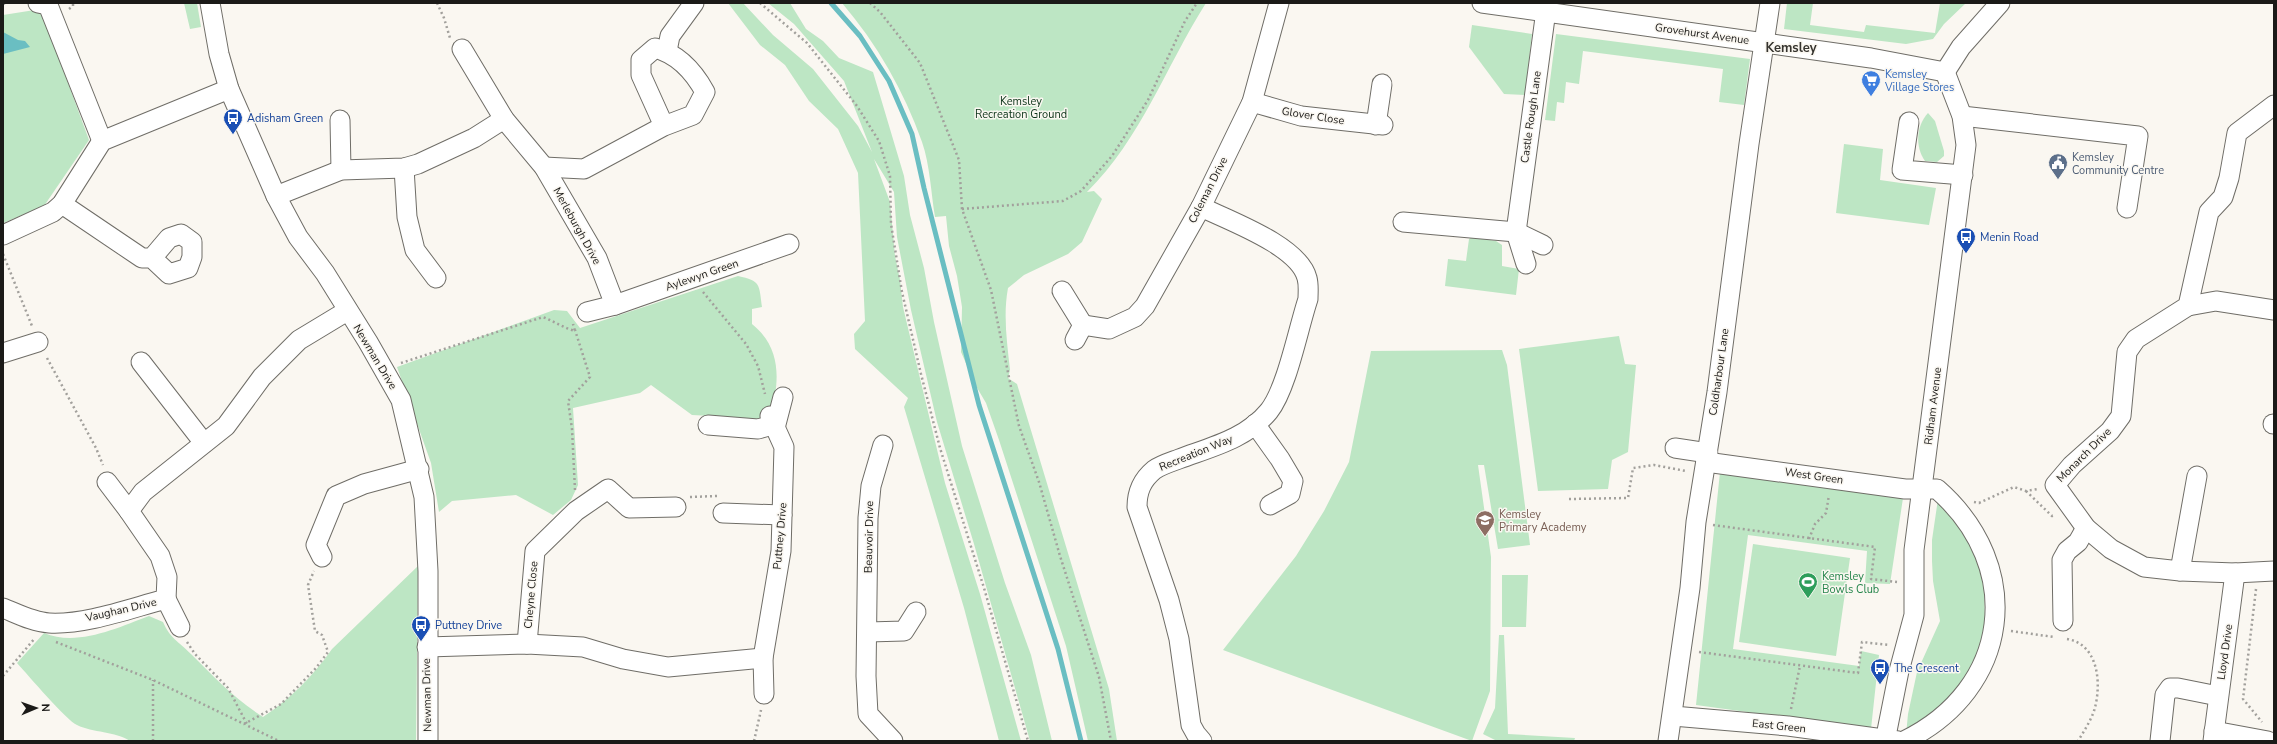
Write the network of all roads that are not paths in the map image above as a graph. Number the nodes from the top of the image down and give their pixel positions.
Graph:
1 (38, 3) edge
2 (210, 3) edge
3 (694, 3) edge
4 (1280, 3) edge
5 (1482, 3) edge
6 (1770, 3) edge
7 (2000, 3) edge
8 (1546, 8) edge
9 (1764, 43) junction
10 (462, 49) road end
11 (667, 51) junction
12 (1945, 72) junction
13 (1382, 84) dead end
14 (229, 89) junction
15 (1252, 102) junction
16 (2274, 105) edge
17 (1962, 116) junction
18 (340, 120) dead end
19 (504, 120) junction
20 (1909, 122) dead end
21 (664, 126) junction
22 (102, 141) junction
23 (544, 167) junction
24 (404, 168) junction
25 (341, 170) junction
26 (1963, 175) junction
27 (276, 196) junction
28 (62, 204) junction
29 (1202, 207) junction
30 (2127, 208) dead end
31 (1403, 222) dead end
32 (1516, 232) junction
33 (3, 235) edge
34 (789, 244) dead end
35 (1543, 245) dead end
36 (152, 258) dead end
37 (1526, 264) dead end
38 (436, 278) dead end
39 (1062, 291) dead end
40 (615, 305) junction
41 (2188, 306) junction
42 (2274, 310) edge
43 (347, 311) junction
44 (587, 312) dead end
45 (38, 342) road end
46 (3, 353) edge
47 (141, 362) dead end
48 (783, 397) dead end
49 (773, 420) junction
50 (1255, 424) junction
51 (708, 425) dead end
52 (204, 443) junction
53 (883, 445) dead end
54 (1675, 448) dead end
55 (1706, 463) junction
56 (419, 469) junction
57 (2197, 476) dead end
58 (107, 482) road end
59 (1922, 489) junction
60 (682, 502) road end
61 (724, 504) road end
62 (1270, 505) dead end
63 (129, 511) junction
64 (782, 515) junction
65 (2086, 528) junction
66 (322, 557) road end
67 (2180, 571) junction
68 (2274, 571) edge
69 (2235, 573) junction
70 (166, 599) junction
71 (3, 608) edge
72 (916, 612) dead end
73 (180, 627) road end
74 (868, 632) junction
75 (2061, 632) road end
76 (527, 644) junction
77 (427, 647) junction
78 (763, 658) junction
79 (764, 694) road end
80 (2218, 696) junction
81 (1673, 716) junction
82 (2266, 732) edge
83 (2213, 736) edge
84 (428, 741) edge
85 (893, 741) edge
86 (1202, 741) edge
87 (1668, 741) edge
88 (1894, 741) edge
89 (2160, 741) edge

1 - 22 street
2 - 14 street, Newman Drive
3 - 11 street
4 - 15 street, Coleman Drive
5 - 8 street, Grovehurst Avenue
6 - 9 street, Coldharbour Lane
7 - 12 street
8 - 9 street, Grovehurst Avenue
8 - 32 street, Castle Rough Lane
9 - 12 street, Grovehurst Avenue
9 - 55 street, Coldharbour Lane
10 - 19 street, Merleburgh Drive
11 - 21 street
11 - 21 street
12 - 17 street, Ridham Avenue
13 - 15 street, Glover Close
14 - 22 street
14 - 27 street, Newman Drive
15 - 29 street, Coleman Drive
16 - 41 street
17 - 26 street, Ridham Avenue
17 - 30 street
18 - 25 street
19 - 23 street, Merleburgh Drive
19 - 24 street
20 - 26 street
21 - 23 street
22 - 28 street
23 - 40 street, Merleburgh Drive
24 - 25 street
24 - 38 street
25 - 27 street
26 - 59 street, Ridham Avenue
27 - 43 street, Newman Drive
28 - 33 street
28 - 36 street
29 - 39 street, Coleman Drive
29 - 50 street, Recreation Way
31 - 32 street
32 - 35 street
32 - 37 street, Castle Rough Lane
34 - 40 street, Aylewyn Green
40 - 44 street
41 - 42 street
41 - 65 street, Monarch Drive
43 - 52 street
43 - 56 street, Newman Drive
45 - 46 street
47 - 52 street
48 - 49 street
49 - 51 street
49 - 64 street, Puttney Drive
50 - 62 street
50 - 86 street, Recreation Way
52 - 63 street
53 - 74 street, Beauvoir Drive
54 - 55 street, West Green
55 - 59 street, West Green
55 - 81 street, Coldharbour Lane
56 - 66 street
56 - 77 street, Newman Drive
57 - 67 street
58 - 63 street, Vaughan Drive
59 - 88 street, Ridham Avenue
59 - 88 street
60 - 76 street, Cheyne Close
61 - 64 street
63 - 70 street, Vaughan Drive
64 - 78 street, Puttney Drive
65 - 67 street, Monarch Drive
65 - 75 street
67 - 69 street, Monarch Drive
68 - 69 street, Monarch Drive
69 - 80 street, Lloyd Drive
70 - 71 street, Vaughan Drive
70 - 73 street
72 - 74 street
74 - 85 street, Beauvoir Drive
76 - 77 street
76 - 78 street
77 - 84 street, Newman Drive
78 - 79 street, Puttney Drive
80 - 83 street, Lloyd Drive
80 - 89 street
81 - 87 street, Coldharbour Lane
81 - 88 street, East Green
82 - 83 street, Lloyd Drive

